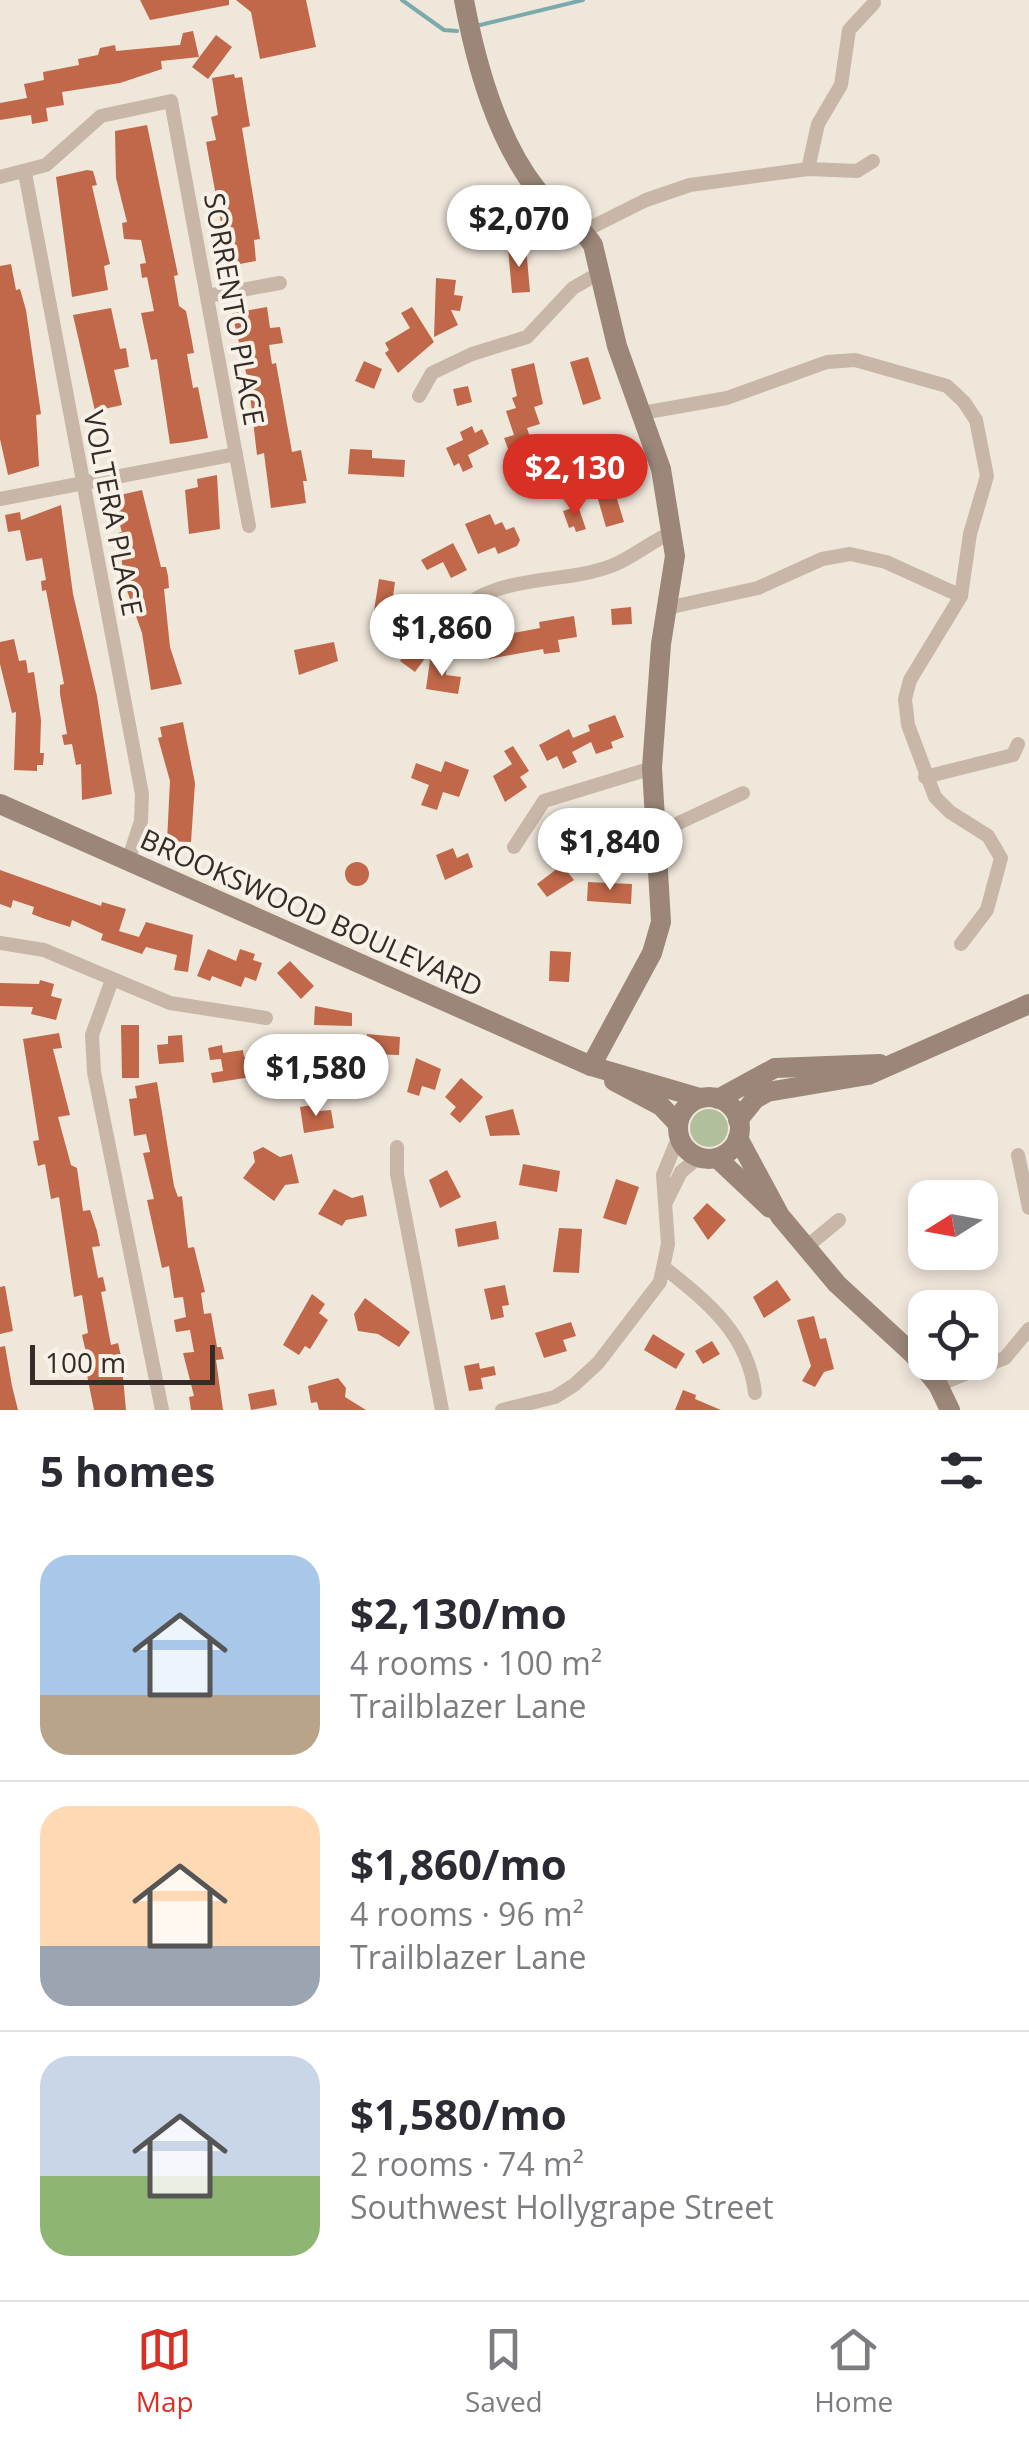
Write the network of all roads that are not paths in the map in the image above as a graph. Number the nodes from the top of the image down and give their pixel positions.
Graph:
1 (464, 0) edge
2 (874, 3) dead end
3 (873, 161) dead end
4 (808, 169) junction
5 (25, 172) junction
6 (0, 177) edge
7 (584, 231) junction
8 (601, 272) junction
9 (280, 283) dead end
10 (208, 296) junction
11 (419, 396) dead end
12 (642, 413) junction
13 (236, 454) junction
14 (82, 483) junction
15 (0, 499) edge
16 (249, 526) dead end
17 (673, 532) junction
18 (962, 596) junction
19 (667, 608) junction
20 (449, 621) dead end
21 (1018, 744) dead end
22 (652, 768) junction
23 (926, 778) junction
24 (743, 793) dead end
25 (0, 804) edge
26 (656, 834) junction
27 (514, 847) dead end
28 (128, 861) junction
29 (0, 943) edge
30 (960, 944) dead end
31 (112, 980) junction
32 (1029, 1004) edge
33 (266, 1018) dead end
34 (892, 1065) junction
35 (596, 1068) junction
36 (709, 1098) junction
37 (738, 1129) junction
38 (678, 1130) junction
39 (396, 1148) dead end
40 (1018, 1155) dead end
41 (708, 1158) junction
42 (665, 1203) junction
43 (1029, 1208) edge
44 (780, 1216) junction
45 (839, 1220) dead end
46 (804, 1248) junction
47 (666, 1269) junction
48 (1029, 1329) edge
49 (938, 1384) junction
50 (756, 1393) dead end
51 (162, 1410) edge
52 (442, 1410) edge
53 (502, 1410) edge
54 (950, 1410) edge

1 - 7 main road
2 - 4 street
3 - 4 street
4 - 7 street
5 - 6 street
5 - 10 street, SORRENTO PLACE
5 - 14 street, VOLTERA PLACE
7 - 8 main road
8 - 11 street
8 - 12 main road
9 - 10 street
10 - 13 street, SORRENTO PLACE
12 - 17 main road
12 - 18 street
13 - 14 street
13 - 16 street, SORRENTO PLACE
14 - 15 street
14 - 28 street, VOLTERA PLACE
17 - 19 main road
17 - 20 street
18 - 19 street
18 - 23 street
19 - 22 main road
21 - 23 street
22 - 26 main road
22 - 27 street
23 - 30 street
24 - 26 street
25 - 28 main road, BROOKSWOOD BOULEVARD
26 - 35 main road
28 - 35 main road, BROOKSWOOD BOULEVARD
29 - 31 street
31 - 33 street
31 - 51 street
32 - 34 main road
34 - 36 main road
34 - 37 main road
35 - 36 main road, BROOKSWOOD BOULEVARD
35 - 38 main road, BROOKSWOOD BOULEVARD
36 - 37 main road
36 - 38 main road
37 - 41 main road
37 - 44 main road
38 - 41 main road
38 - 42 street
39 - 52 street
40 - 43 street
41 - 42 street
41 - 44 main road
42 - 47 street
44 - 46 main road
45 - 46 street
46 - 49 main road
47 - 50 street
47 - 53 street
48 - 49 street
49 - 54 main road

